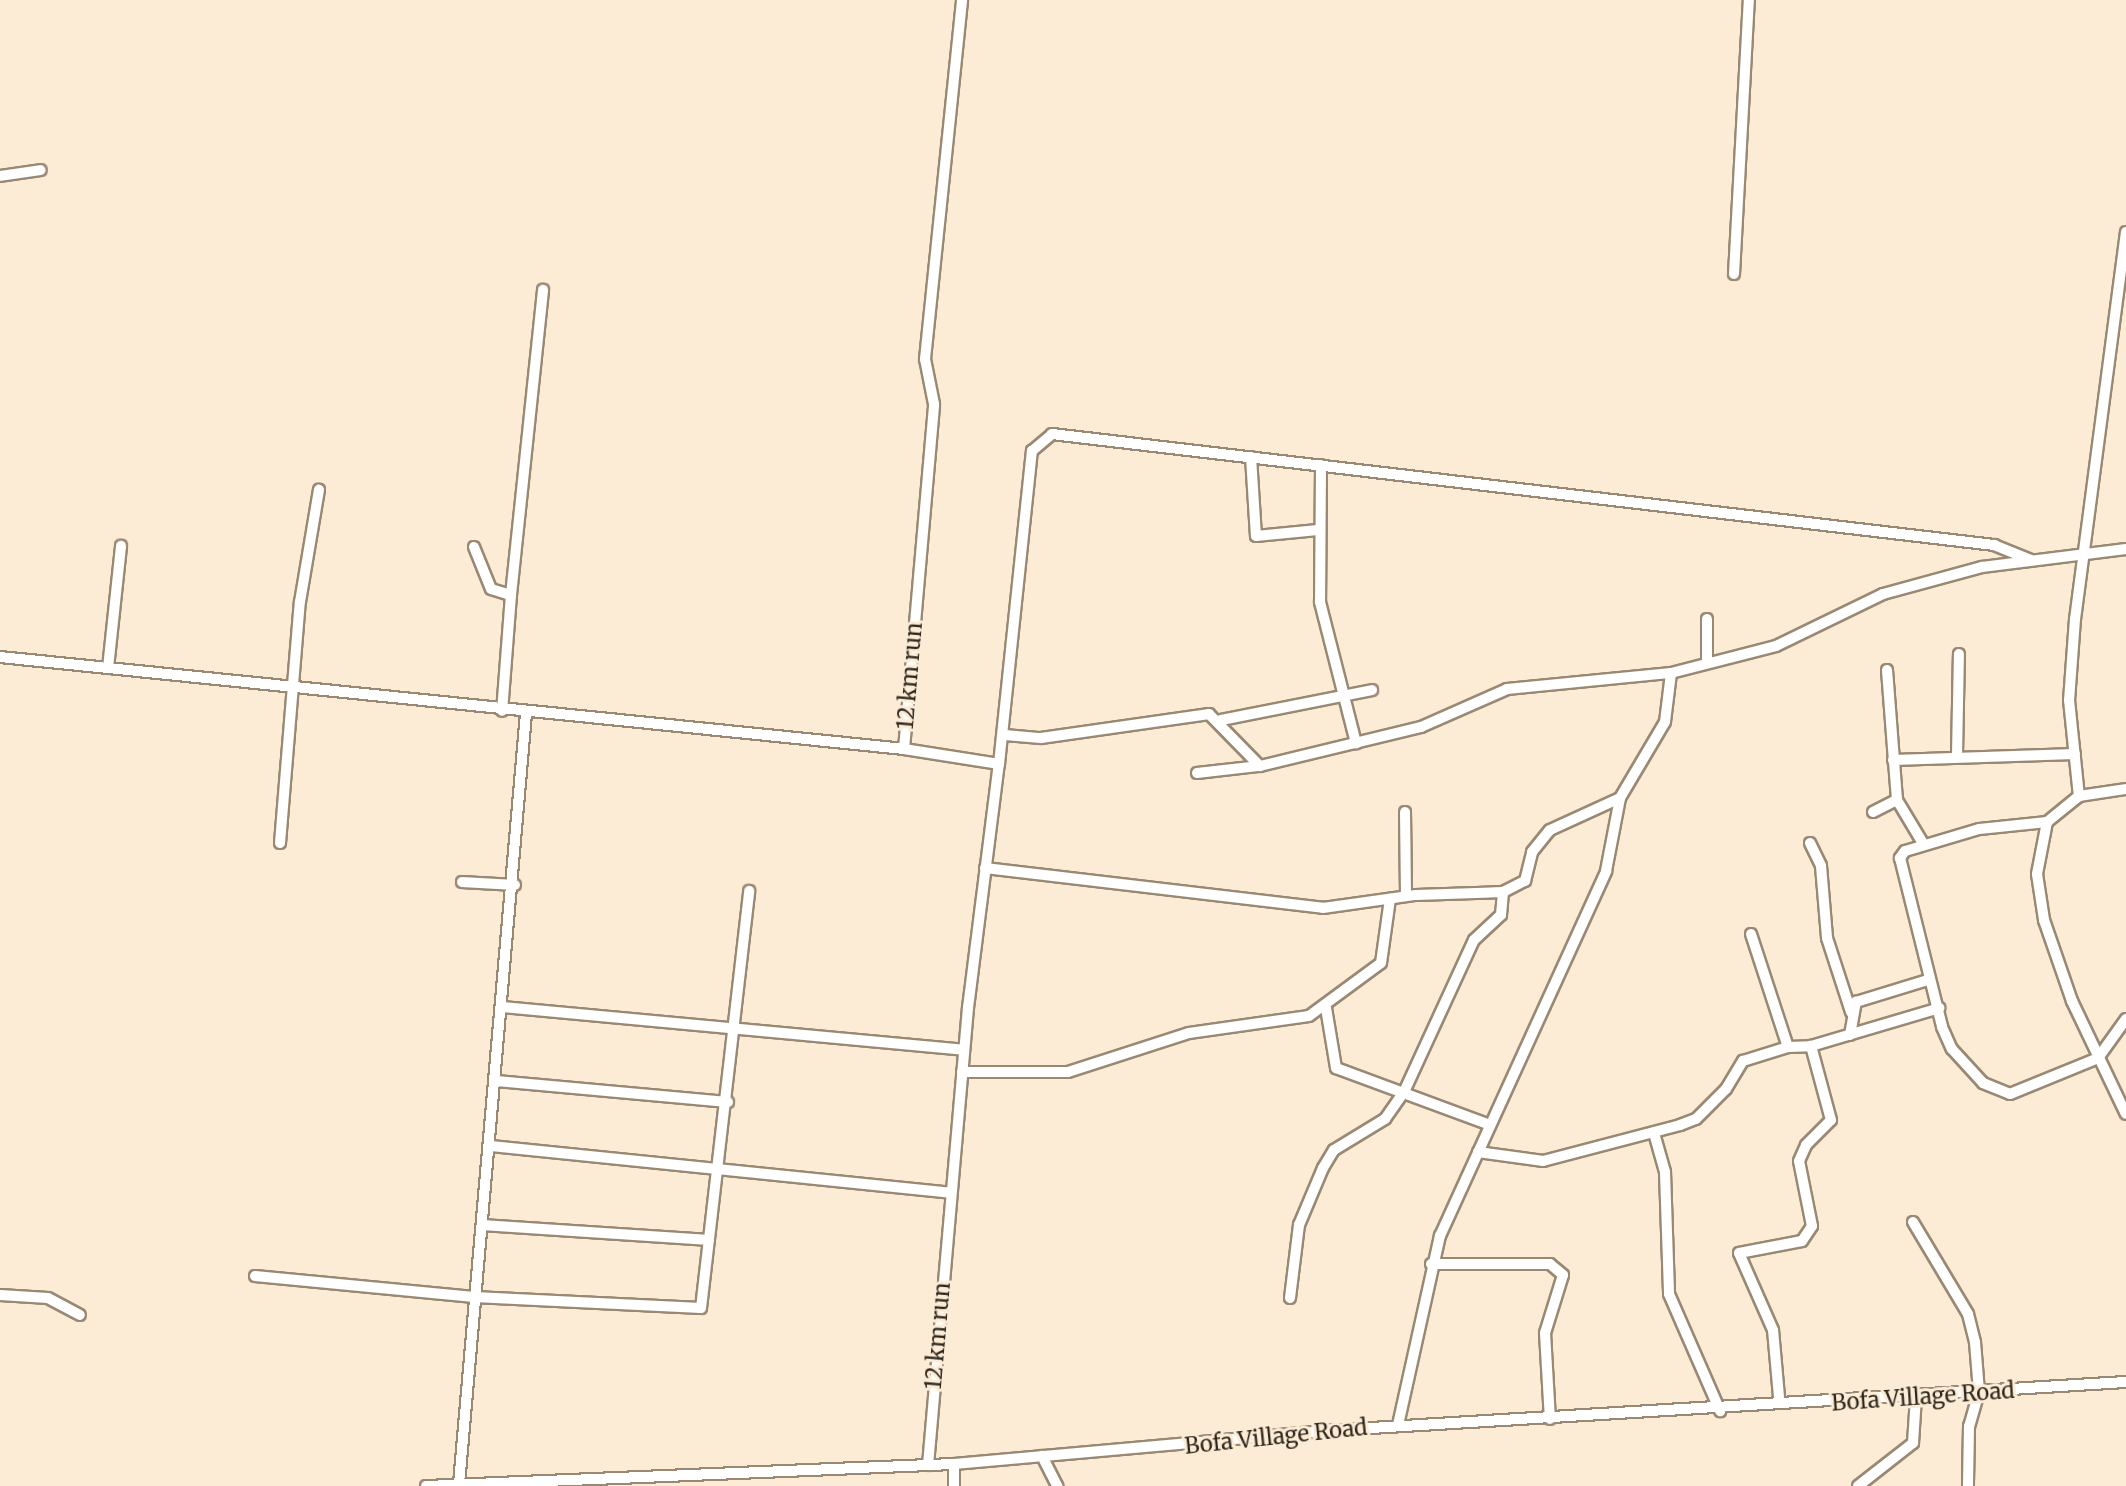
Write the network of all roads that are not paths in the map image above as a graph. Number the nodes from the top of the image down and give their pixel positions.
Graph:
1 (962, 0) edge
2 (1749, 0) edge
3 (41, 170) dead end
4 (0, 176) edge
5 (2126, 232) edge
6 (1734, 274) dead end
7 (543, 290) dead end
8 (1251, 457) junction
9 (1321, 465) junction
10 (319, 490) dead end
11 (1318, 530) junction
12 (121, 546) dead end
13 (474, 547) dead end
14 (2126, 549) edge
15 (2084, 553) junction
16 (2031, 560) junction
17 (511, 595) junction
18 (1707, 619) dead end
19 (1959, 654) dead end
20 (0, 657) edge
21 (1707, 662) junction
22 (108, 668) junction
23 (1887, 670) dead end
24 (1671, 673) junction
25 (292, 689) junction
26 (1372, 690) dead end
27 (1344, 696) junction
28 (502, 711) junction
29 (526, 714) junction
30 (1221, 720) junction
31 (1005, 735) junction
32 (1356, 743) junction
33 (904, 749) junction
34 (2075, 754) junction
35 (1957, 755) junction
36 (1893, 760) junction
37 (999, 764) junction
38 (1260, 766) junction
39 (1197, 773) dead end
40 (2126, 789) edge
41 (2079, 796) junction
42 (1620, 798) junction
43 (1897, 800) junction
44 (1405, 812) dead end
45 (1873, 812) dead end
46 (2047, 822) junction
47 (280, 843) dead end
48 (1810, 843) dead end
49 (1924, 845) junction
50 (985, 868) junction
51 (462, 882) dead end
52 (515, 885) junction
53 (749, 891) dead end
54 (1503, 892) junction
55 (1406, 896) junction
56 (1390, 899) junction
57 (1751, 934) dead end
58 (1928, 980) junction
59 (502, 1007) junction
60 (1326, 1008) junction
61 (1939, 1008) junction
62 (1851, 1012) junction
63 (2126, 1019) edge
64 (735, 1028) junction
65 (1850, 1035) junction
66 (1811, 1046) junction
67 (1788, 1047) junction
68 (964, 1050) junction
69 (2098, 1058) junction
70 (962, 1072) junction
71 (496, 1081) junction
72 (1404, 1092) junction
73 (728, 1102) junction
74 (2126, 1114) edge
75 (1490, 1125) junction
76 (1654, 1133) junction
77 (491, 1146) junction
78 (1478, 1152) junction
79 (719, 1170) junction
80 (951, 1193) junction
81 (1913, 1222) dead end
82 (483, 1225) junction
83 (709, 1240) junction
84 (1431, 1264) junction
85 (255, 1276) dead end
86 (0, 1295) edge
87 (474, 1297) junction
88 (1290, 1298) dead end
89 (80, 1315) dead end
90 (2126, 1382) edge
91 (1979, 1392) junction
92 (1779, 1397) dead end
93 (1916, 1397) junction
94 (1720, 1411) junction
95 (1550, 1419) junction
96 (1398, 1425) junction
97 (1042, 1456) junction
98 (954, 1464) junction
99 (928, 1465) junction
100 (459, 1484) edge
101 (426, 1486) edge
102 (954, 1486) edge
103 (1057, 1486) edge
104 (1858, 1486) edge
105 (1968, 1486) edge

1 - 33 street, 12 km run
2 - 6 street
3 - 4 street
5 - 15 street
7 - 17 street
8 - 9 street
8 - 11 street
8 - 31 street
9 - 11 street
9 - 16 street
10 - 25 street
11 - 27 street
12 - 22 street
13 - 17 street
14 - 15 street
15 - 16 street
15 - 34 street
16 - 21 street
17 - 28 street
18 - 21 street
19 - 35 street
20 - 22 street
21 - 24 street
22 - 25 street
23 - 36 street
24 - 32 street
24 - 42 street
25 - 28 street
25 - 47 street
26 - 27 street
27 - 30 street
27 - 32 street
28 - 29 street
29 - 33 street
29 - 52 street
30 - 31 street
30 - 38 street
31 - 37 street
32 - 38 street
33 - 37 street, 12 km run
34 - 35 street
34 - 41 street
35 - 36 street
36 - 43 street
37 - 50 street, 12 km run
38 - 39 street
40 - 41 street
41 - 46 street
42 - 54 street
42 - 75 street
43 - 45 street
43 - 49 street
44 - 55 street
46 - 49 street
46 - 69 street
48 - 62 street
49 - 58 street
50 - 56 street
50 - 68 street, 12 km run
51 - 52 street
52 - 59 street
53 - 64 street
54 - 55 street
54 - 72 street
55 - 56 street
56 - 60 street
57 - 67 street
58 - 61 street
58 - 62 street
59 - 64 street
59 - 71 street
60 - 70 street
60 - 72 street
61 - 65 street
61 - 69 street
62 - 65 street
63 - 69 street
64 - 68 street
64 - 73 street
65 - 66 street
66 - 67 street
66 - 92 street
67 - 76 street
68 - 70 street, 12 km run
69 - 74 street
70 - 80 street, 12 km run
71 - 73 street
71 - 77 street
72 - 75 street
72 - 88 street
73 - 79 street
75 - 78 street
76 - 78 street
76 - 94 street
77 - 79 street
77 - 82 street
78 - 84 street
79 - 80 street
79 - 83 street
80 - 99 street, 12 km run
81 - 91 street
82 - 83 street
82 - 87 street
83 - 87 street
84 - 95 street
84 - 96 street
85 - 87 street
86 - 89 street
87 - 100 street
90 - 91 street, Bofa Village Road
91 - 93 street, Bofa Village Road
91 - 105 street
93 - 94 street, Bofa Village Road
93 - 104 street
94 - 95 street, Bofa Village Road
95 - 96 street, Bofa Village Road
96 - 97 street, Bofa Village Road
97 - 98 street, Bofa Village Road
97 - 103 street
98 - 99 street, Bofa Village Road
98 - 102 street
99 - 100 street, Bofa Village Road
100 - 101 street, Bofa Village Road

